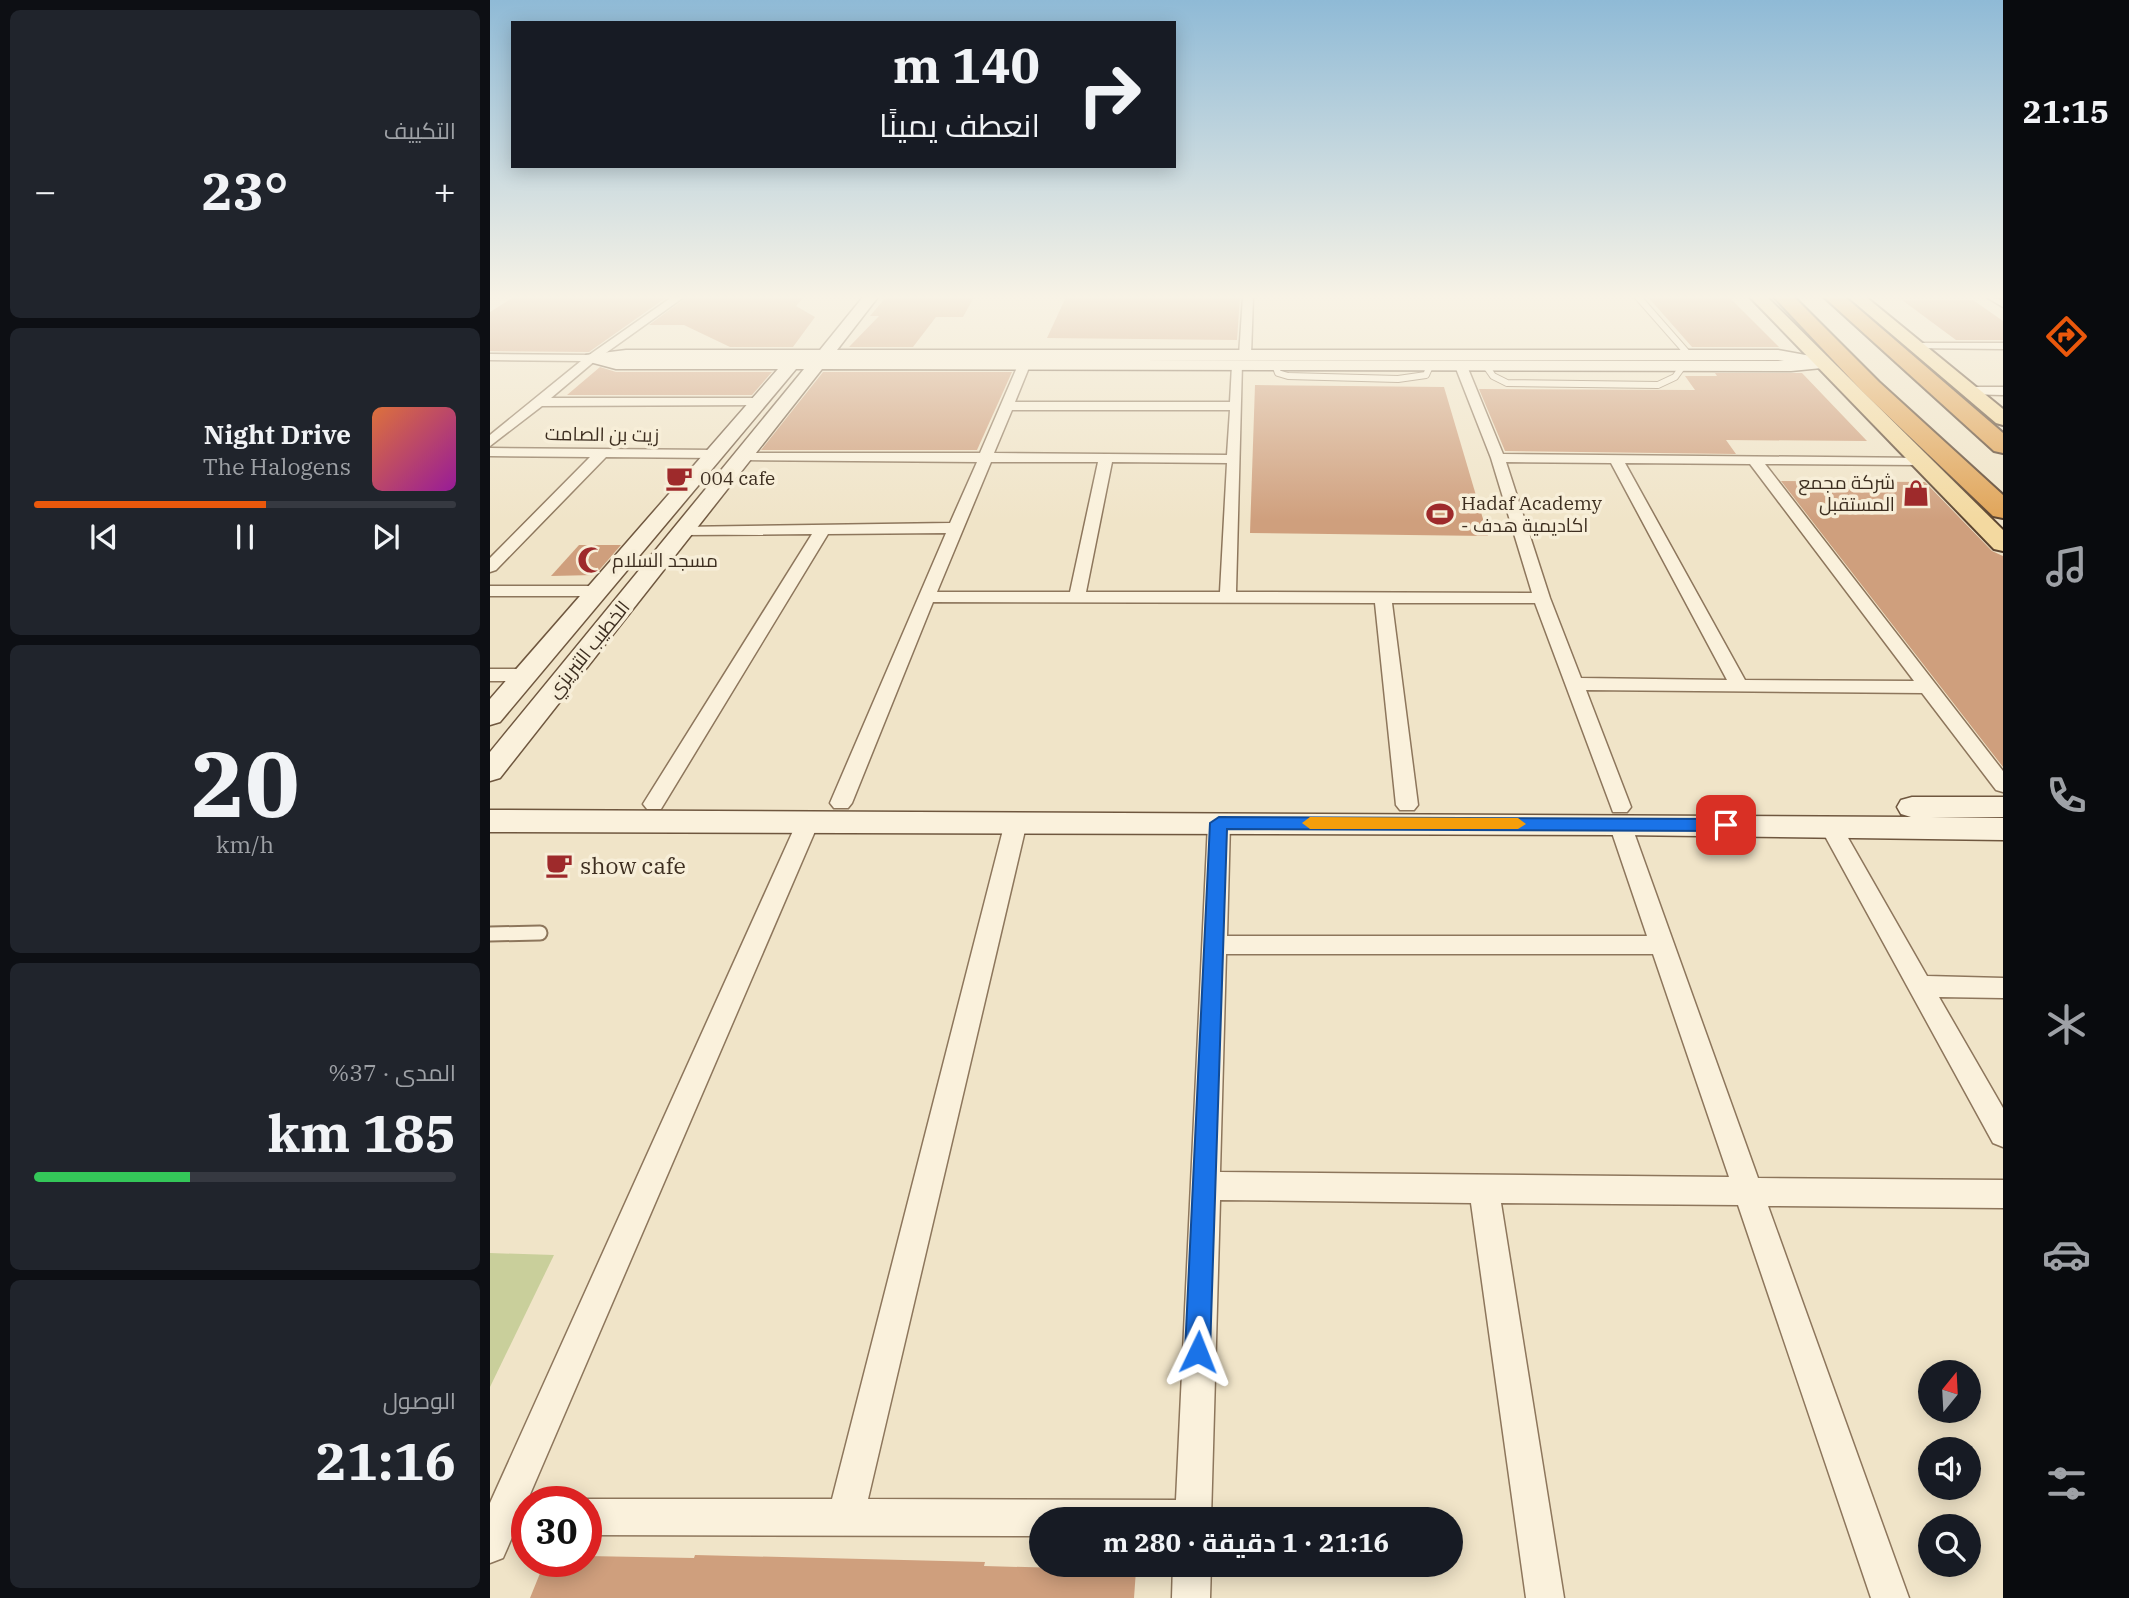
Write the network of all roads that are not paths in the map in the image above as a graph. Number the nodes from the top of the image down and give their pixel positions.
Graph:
1 (575, 372) edge
2 (794, 372) edge
3 (800, 372) edge
4 (1021, 372) edge
5 (1241, 372) edge
6 (1277, 372) edge
7 (1427, 372) edge
8 (1463, 372) edge
9 (1831, 372) edge
10 (1856, 372) edge
11 (1930, 372) edge
12 (1939, 372) edge
13 (1871, 387) junction
14 (2003, 391) edge
15 (1959, 394) junction
16 (538, 402) junction
17 (758, 402) junction
18 (1237, 405) junction
19 (1007, 406) junction
20 (2003, 419) edge
21 (490, 442) edge
22 (2003, 446) edge
23 (490, 452) edge
24 (602, 453) junction
25 (714, 454) junction
26 (2003, 455) edge
27 (744, 456) junction
28 (985, 457) junction
29 (1106, 458) junction
30 (1498, 458) junction
31 (1235, 459) junction
32 (1616, 460) junction
33 (1920, 461) junction
34 (1756, 462) junction
35 (1960, 470) junction
36 (2003, 488) edge
37 (2003, 510) edge
38 (2003, 520) edge
39 (956, 528) junction
40 (823, 529) junction
41 (684, 530) junction
42 (2003, 544) edge
43 (490, 567) edge
44 (490, 591) edge
45 (597, 591) junction
46 (927, 597) junction
47 (1077, 597) junction
48 (1227, 597) junction
49 (1383, 597) junction
50 (1542, 598) junction
51 (526, 674) junction
52 (490, 675) edge
53 (1574, 684) junction
54 (1739, 685) junction
55 (1927, 687) junction
56 (490, 716) edge
57 (490, 771) edge
58 (2003, 785) edge
59 (841, 803) junction
60 (490, 804) edge
61 (654, 804) junction
62 (1407, 806) junction
63 (2003, 807) edge
64 (1620, 815) junction
65 (490, 821) edge
66 (808, 822) junction
67 (1016, 822) junction
68 (1219, 823) junction
69 (1831, 827) junction
70 (2003, 829) edge
71 (540, 933) dead end
72 (490, 934) edge
73 (1213, 945) junction
74 (1662, 945) junction
75 (1920, 986) junction
76 (2003, 988) edge
77 (2003, 1133) edge
78 (1203, 1186) junction
79 (1484, 1189) junction
80 (1749, 1193) junction
81 (2003, 1194) edge
82 (1193, 1507) edge
83 (602, 1517) edge
84 (845, 1518) junction
85 (1029, 1519) edge
86 (506, 1526) edge
87 (1192, 1577) edge
88 (1191, 1598) edge
89 (1545, 1598) edge
90 (1890, 1598) edge

1 - 16 street
2 - 17 street, الخطيب التبريزي
3 - 27 street, الخطيب التبريزي
4 - 19 street
5 - 18 street
6 - 7 lane
8 - 30 street
9 - 33 main road
10 - 13 highway
11 - 15 highway
12 - 15 main road
13 - 35 highway
13 - 36 highway
14 - 15 street
15 - 20 main road
15 - 22 highway
15 - 26 highway
16 - 17 street
16 - 21 street
17 - 25 street, الخطيب التبريزي
18 - 19 street
18 - 31 street
19 - 28 street
23 - 24 street, زيت بن الصامت
24 - 25 street, زيت بن الصامت
24 - 43 street
25 - 45 street, الخطيب التبريزي
27 - 28 street
27 - 41 street, الخطيب التبريزي
28 - 29 street
28 - 39 street
29 - 31 street
29 - 47 street
30 - 32 street
30 - 50 street
31 - 48 street
32 - 34 street
32 - 54 street
33 - 34 street
33 - 42 main road
34 - 55 street
35 - 37 highway
35 - 38 highway
39 - 40 street
39 - 46 street
40 - 41 street
40 - 61 street
41 - 57 street, الخطيب التبريزي
44 - 45 street
45 - 51 street, الخطيب التبريزي
46 - 47 street
46 - 59 street
47 - 48 street
48 - 49 street
49 - 50 street
49 - 62 street
50 - 53 street
51 - 52 street
51 - 56 street, الخطيب التبريزي
53 - 54 street
53 - 64 street
54 - 55 street
55 - 58 street
59 - 61 street
59 - 62 street
60 - 61 street
62 - 64 street
63 - 64 street
64 - 68 street
64 - 69 street
64 - 74 street
65 - 66 street
66 - 67 street
66 - 86 street
67 - 68 street
67 - 84 street
68 - 73 street
69 - 70 street
69 - 75 street
71 - 72 lane
73 - 74 street
73 - 78 street
74 - 80 street
75 - 76 street
75 - 77 street
78 - 79 street
78 - 82 street
79 - 80 street
79 - 89 street
80 - 81 street
80 - 90 street
83 - 84 street
84 - 85 street
87 - 88 street

